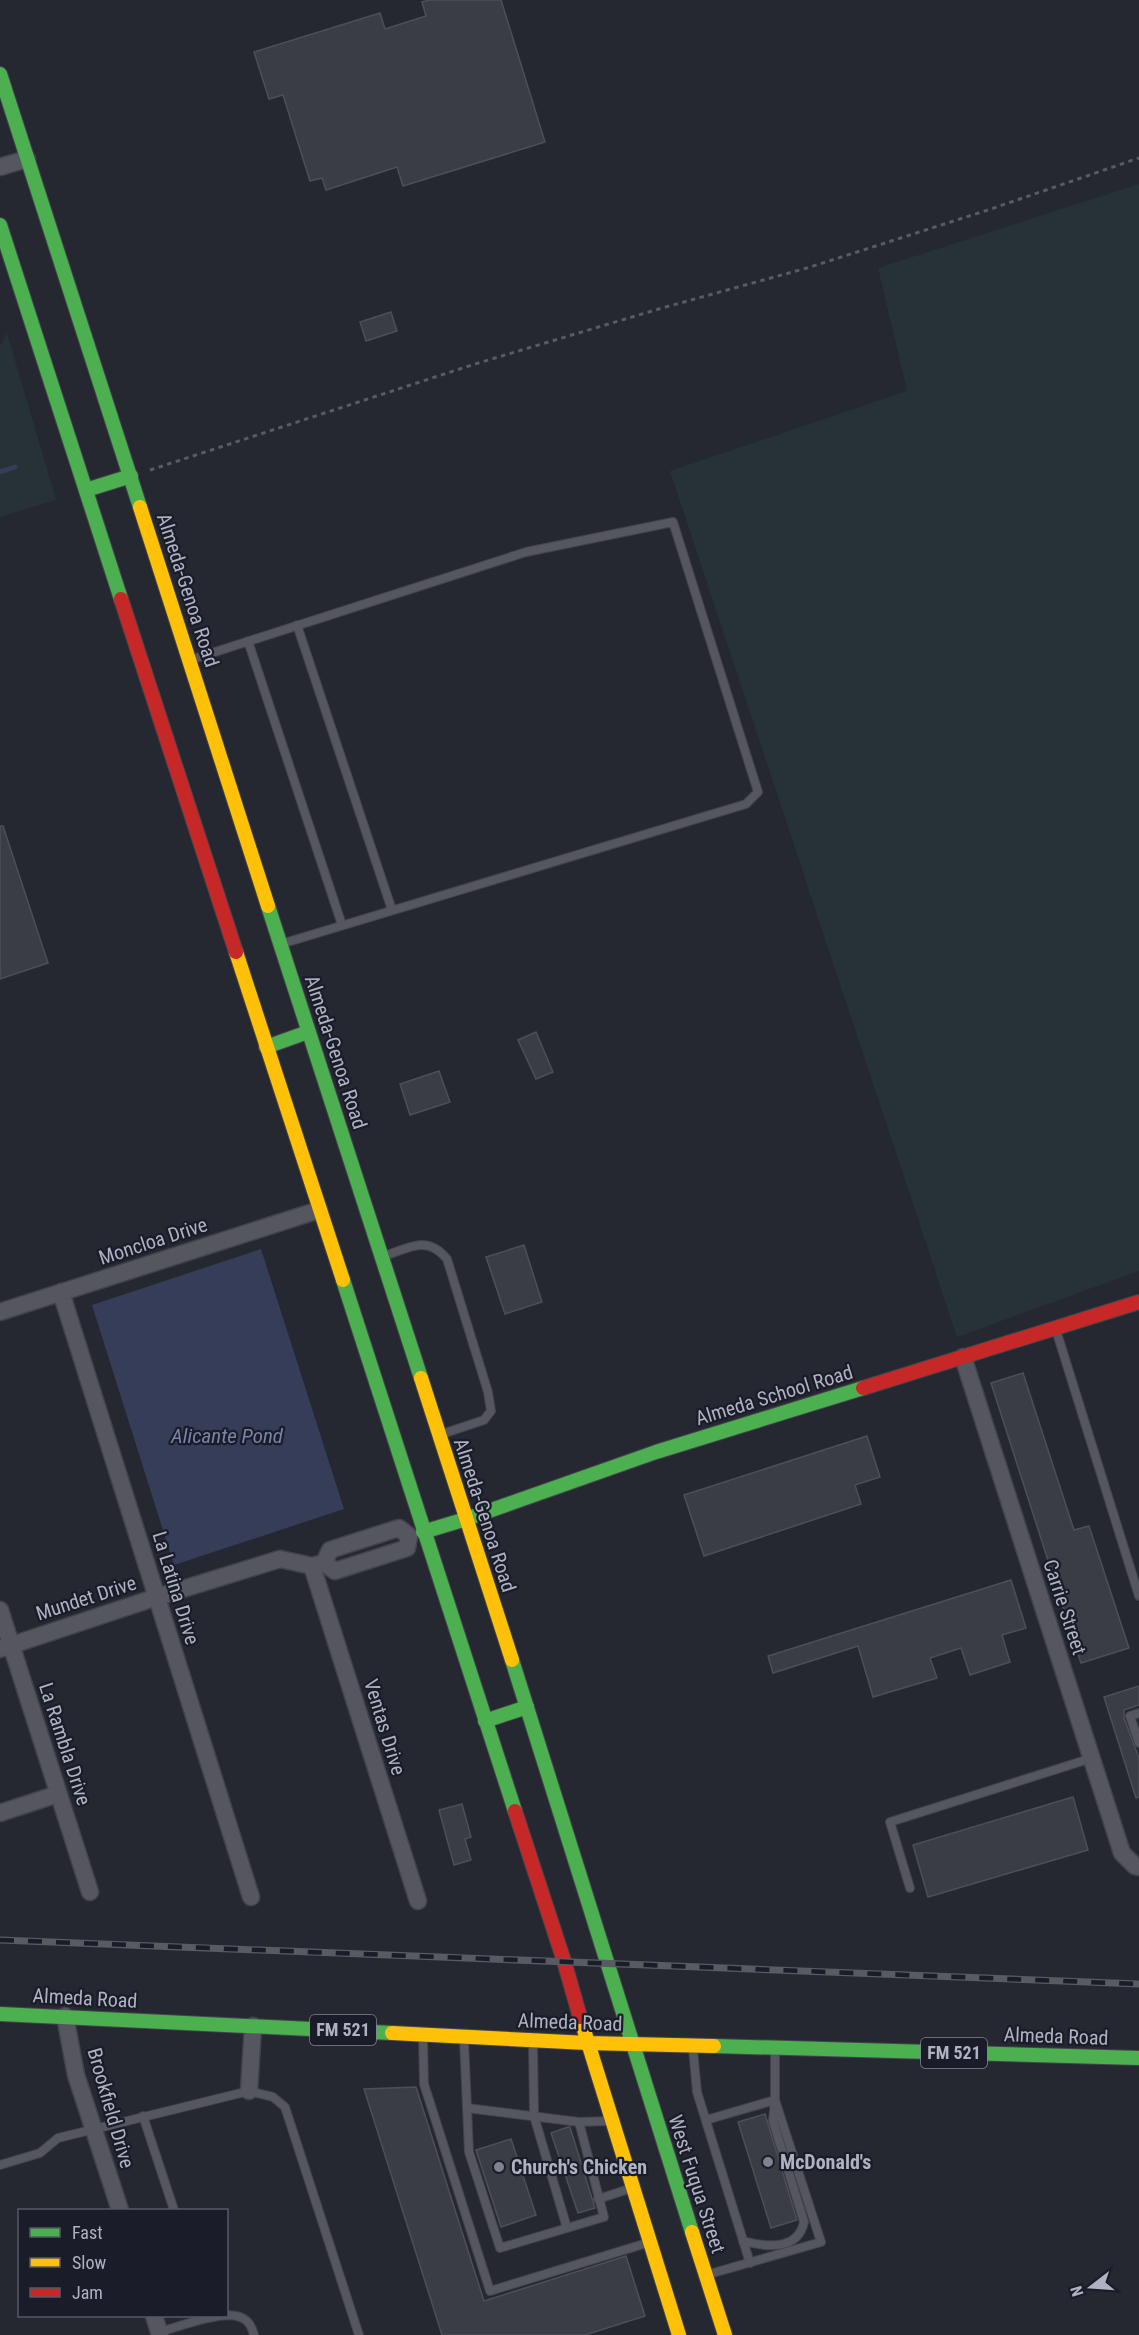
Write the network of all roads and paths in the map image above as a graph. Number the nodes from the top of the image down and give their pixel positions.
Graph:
1 (0, 74) edge
2 (1139, 158) edge
3 (27, 159) junction
4 (0, 167) edge
5 (0, 225) edge
6 (131, 476) junction
7 (86, 490) junction
8 (297, 625) junction
9 (248, 641) junction
10 (189, 660) junction
11 (392, 910) junction
12 (342, 925) junction
13 (280, 944) junction
14 (308, 1032) junction
15 (266, 1047) junction
16 (319, 1210) junction
17 (381, 1257) junction
18 (61, 1292) junction
19 (1139, 1302) edge
20 (0, 1312) edge
21 (1055, 1328) junction
22 (963, 1357) junction
23 (439, 1435) junction
24 (466, 1519) junction
25 (416, 1534) junction
26 (366, 1539) junction
27 (373, 1559) junction
28 (318, 1564) junction
29 (1139, 1596) edge
30 (157, 1597) junction
31 (0, 1610) edge
32 (6, 1647) edge
33 (527, 1707) junction
34 (1139, 1713) edge
35 (485, 1721) junction
36 (1139, 1743) edge
37 (1092, 1758) junction
38 (58, 1794) junction
39 (0, 1813) edge
40 (1137, 1866) edge
41 (910, 1888) dead end
42 (90, 1892) dead end
43 (251, 1897) dead end
44 (418, 1901) dead end
45 (0, 2014) edge
46 (66, 2016) junction
47 (253, 2026) junction
48 (422, 2034) junction
49 (464, 2037) junction
50 (533, 2040) junction
51 (587, 2043) junction
52 (632, 2044) junction
53 (693, 2046) junction
54 (775, 2048) junction
55 (1139, 2058) edge
56 (249, 2091) junction
57 (776, 2100) junction
58 (467, 2108) junction
59 (143, 2116) junction
60 (534, 2116) junction
61 (706, 2120) junction
62 (612, 2121) junction
63 (579, 2122) junction
64 (93, 2128) junction
65 (0, 2165) edge
66 (633, 2188) junction
67 (598, 2199) junction
68 (119, 2209) edge
69 (173, 2209) edge
70 (567, 2228) junction
71 (743, 2241) junction
72 (650, 2242) junction
73 (750, 2263) junction
74 (706, 2275) junction
75 (228, 2316) edge
76 (154, 2317) edge
77 (213, 2317) edge
78 (160, 2334) edge
79 (254, 2335) edge
80 (359, 2335) edge
81 (680, 2335) edge
82 (725, 2335) edge

1 - 3 main road, Almeda-Genoa Road
2 - 6 path
3 - 4 street
3 - 6 main road, Almeda-Genoa Road
5 - 7 main road
6 - 7 main road
6 - 10 main road, Almeda-Genoa Road
7 - 15 main road
8 - 9 lane
8 - 11 lane
8 - 11 lane
9 - 10 lane
9 - 12 lane
10 - 13 main road, Almeda-Genoa Road
11 - 12 lane
12 - 13 lane
13 - 14 main road, Almeda-Genoa Road
14 - 15 main road
14 - 17 main road, Almeda-Genoa Road
15 - 16 main road
16 - 18 street, Moncloa Drive
16 - 25 main road
17 - 23 main road, Almeda-Genoa Road
17 - 23 lane
18 - 20 street, Moncloa Drive
18 - 30 street, La Latina Drive
19 - 21 main road, Almeda School Road
21 - 22 main road, Almeda School Road
21 - 29 lane
22 - 24 main road, Almeda School Road
22 - 37 street, Carrie Street
23 - 24 main road, Almeda-Genoa Road
24 - 25 main road, Almeda School Road
24 - 33 main road, Almeda-Genoa Road
25 - 26 street
25 - 27 street, Mundet Drive
25 - 35 main road
26 - 27 lane
26 - 28 street
27 - 28 street, Mundet Drive
28 - 30 street, Mundet Drive
28 - 44 street, Ventas Drive
30 - 32 street, Mundet Drive
30 - 43 street, La Latina Drive
31 - 32 street, La Rambla Drive
32 - 38 street, La Rambla Drive
33 - 35 main road
33 - 52 main road, Almeda-Genoa Road
34 - 36 lane
35 - 51 main road
37 - 40 street, Carrie Street
37 - 41 lane
38 - 39 street
38 - 42 street, La Rambla Drive
45 - 46 main road, Almeda Road / FM 521
46 - 47 main road, Almeda Road / FM 521
46 - 64 street, Brookfield Drive
47 - 48 main road, Almeda Road / FM 521
47 - 56 street
48 - 49 main road, Almeda Road / FM 521
48 - 72 lane
49 - 50 main road, Almeda Road / FM 521
49 - 58 lane
50 - 51 main road, Almeda Road / FM 521
50 - 60 lane
51 - 52 main road, Almeda Road / FM 521
51 - 62 main road
52 - 53 main road, Almeda Road / FM 521
52 - 74 main road, West Fuqua Street
53 - 54 main road, Almeda Road / FM 521
53 - 61 lane
54 - 55 main road, Almeda Road / FM 521
54 - 57 lane
56 - 59 lane
56 - 80 lane
57 - 61 lane
57 - 71 lane
57 - 73 lane
58 - 60 lane
58 - 70 lane
59 - 64 lane
59 - 69 lane
60 - 63 lane
60 - 70 lane
61 - 71 lane
62 - 63 lane
62 - 66 main road
63 - 67 lane
64 - 65 lane
64 - 68 street, Brookfield Drive
66 - 67 lane
66 - 72 main road
67 - 70 lane
71 - 73 lane
72 - 81 main road
73 - 74 lane
74 - 82 main road, West Fuqua Street
75 - 79 lane
76 - 78 street
77 - 78 lane

